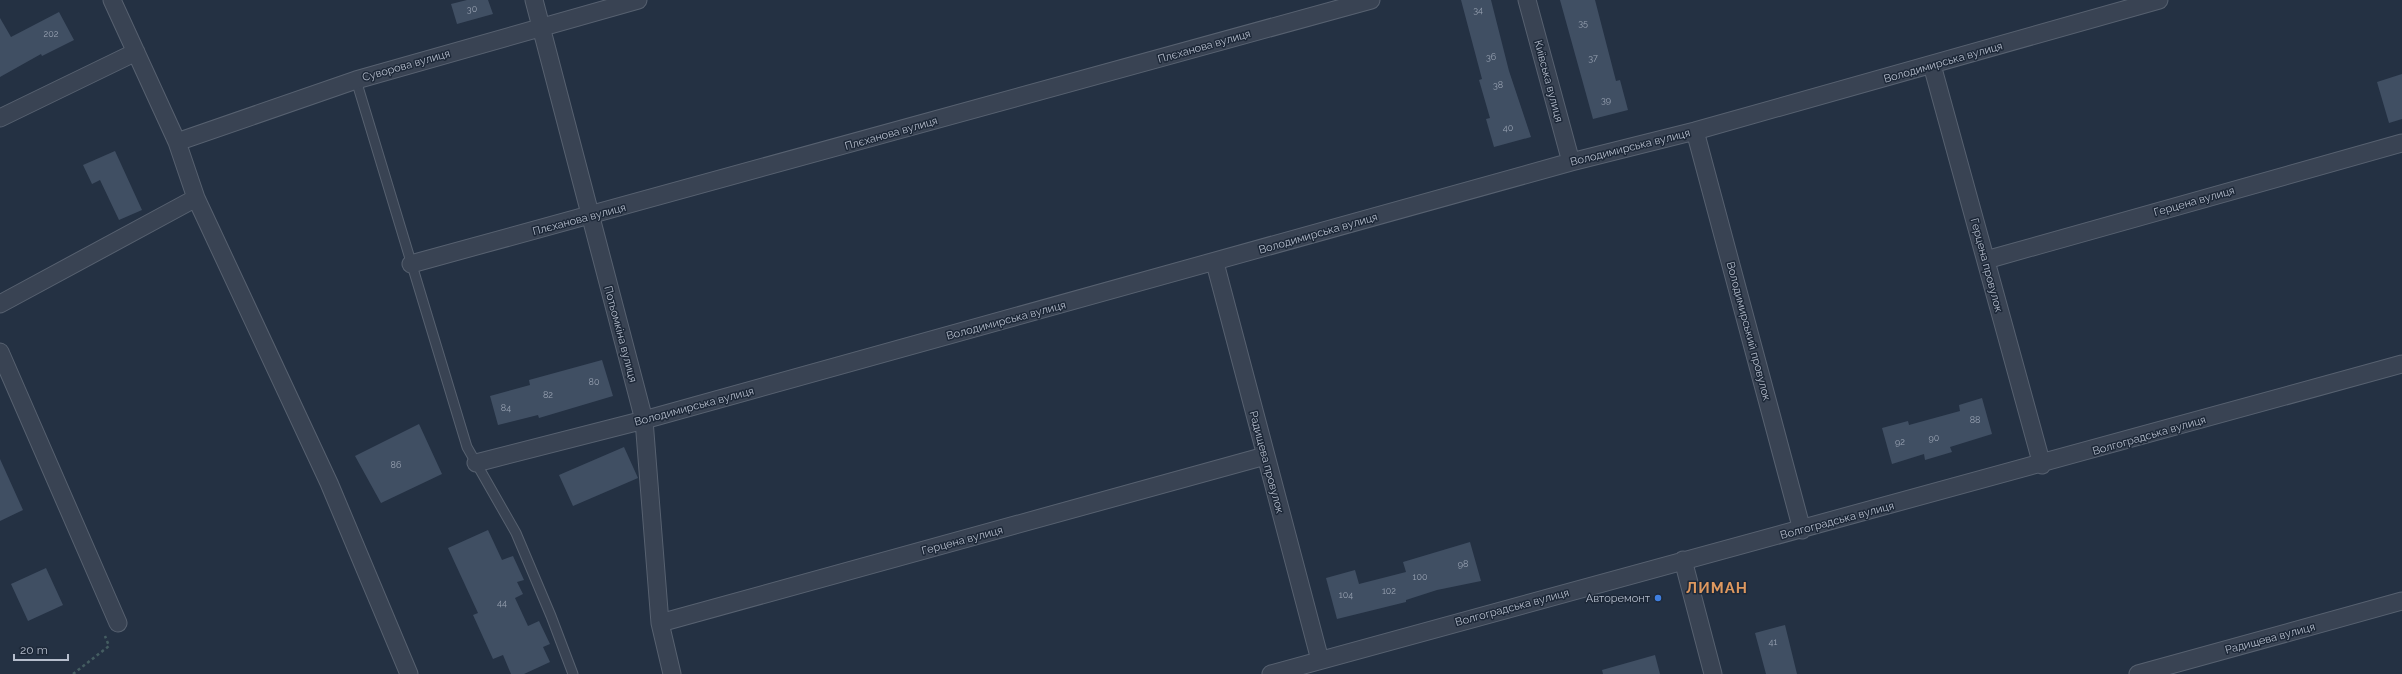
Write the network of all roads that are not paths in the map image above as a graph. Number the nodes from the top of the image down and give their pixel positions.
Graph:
1 (112, 0) edge
2 (534, 0) edge
3 (638, 0) edge
4 (1371, 0) edge
5 (1527, 0) edge
6 (2159, 0) edge
7 (542, 27) junction
8 (136, 52) junction
9 (1932, 65) junction
10 (356, 80) junction
11 (0, 118) edge
12 (1695, 131) junction
13 (176, 142) junction
14 (2402, 143) edge
15 (1570, 162) junction
16 (196, 198) junction
17 (590, 217) junction
18 (1986, 260) junction
19 (1215, 263) junction
20 (411, 264) junction
21 (0, 304) edge
22 (0, 352) edge
23 (2402, 364) edge
24 (644, 420) junction
25 (1265, 456) junction
26 (476, 463) junction
27 (2042, 465) junction
28 (1802, 530) junction
29 (1683, 560) junction
30 (2402, 601) edge
31 (118, 623) road end
32 (660, 623) junction
33 (1320, 660) junction
34 (409, 674) edge
35 (573, 674) edge
36 (672, 674) edge
37 (1271, 674) edge
38 (1713, 674) edge
39 (2138, 674) edge

1 - 8 street
2 - 7 street, Потьомкіна вулиця
3 - 7 street, Суворова вулиця
4 - 17 street, Плєханова вулиця
5 - 15 street, Київська вулиця
6 - 9 street, Володимирська вулиця
7 - 10 street, Суворова вулиця
7 - 17 street, Потьомкіна вулиця
8 - 11 street
8 - 13 street
9 - 12 street, Володимирська вулиця
9 - 18 street, Герцена провулок
10 - 13 street, Суворова вулиця
10 - 20 lane
12 - 15 street, Володимирська вулиця
12 - 28 street, Володимирський провулок
13 - 16 street
14 - 18 street, Герцена вулиця
15 - 19 street, Володимирська вулиця
16 - 21 street
16 - 34 street
17 - 20 street, Плєханова вулиця
17 - 24 street, Потьомкіна вулиця
18 - 27 street, Герцена провулок
19 - 24 street, Володимирська вулиця
19 - 25 street, Радищева провулок
20 - 26 lane
22 - 31 street
23 - 27 street, Волгоградська вулиця
24 - 26 street, Володимирська вулиця
24 - 32 street, Потьомкіна вулиця
25 - 32 street, Герцена вулиця
25 - 33 street, Радищева провулок
26 - 35 lane
27 - 28 street, Волгоградська вулиця
28 - 29 street, Волгоградська вулиця
29 - 33 street, Волгоградська вулиця
29 - 38 street
30 - 39 street, Радищева вулиця
32 - 36 street, Потьомкіна вулиця
33 - 37 street, Волгоградська вулиця

